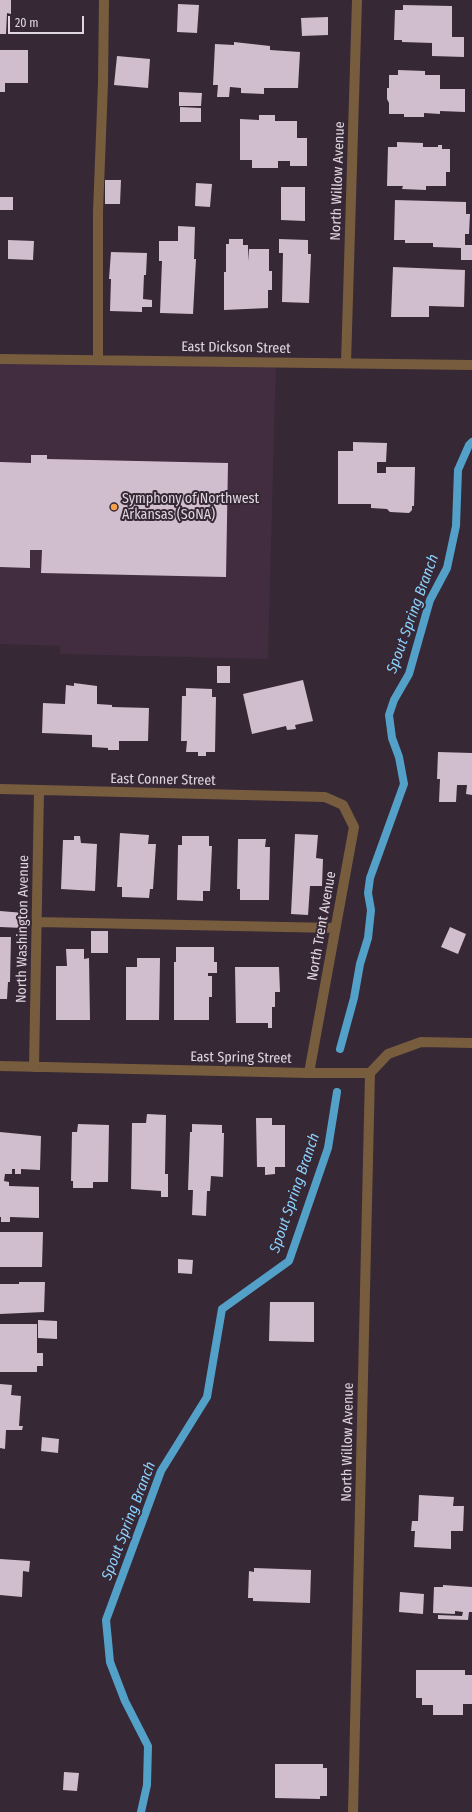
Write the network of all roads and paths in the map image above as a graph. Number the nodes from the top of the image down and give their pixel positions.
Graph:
1 (104, 0) edge
2 (358, 0) edge
3 (0, 359) edge
4 (98, 360) junction
5 (346, 363) junction
6 (472, 365) edge
7 (0, 790) edge
8 (39, 792) junction
9 (325, 797) joint
10 (37, 922) junction
11 (335, 928) junction
12 (472, 1043) edge
13 (0, 1066) edge
14 (34, 1067) junction
15 (309, 1073) junction
16 (370, 1073) junction
17 (353, 1812) edge

1 - 4 street
2 - 5 street, North Willow Avenue
3 - 4 street, East Dickson Street
4 - 5 street, East Dickson Street
5 - 6 street, East Dickson Street
7 - 8 street, East Conner Street
8 - 9 street, East Conner Street
8 - 10 street, North Washington Avenue
9 - 11 street, North Trent Avenue
10 - 11 street
10 - 14 street, North Washington Avenue
11 - 15 street, North Trent Avenue
12 - 16 street
13 - 14 street, East Spring Street
14 - 15 street, East Spring Street
15 - 16 street, East Spring Street
16 - 17 street, North Willow Avenue

